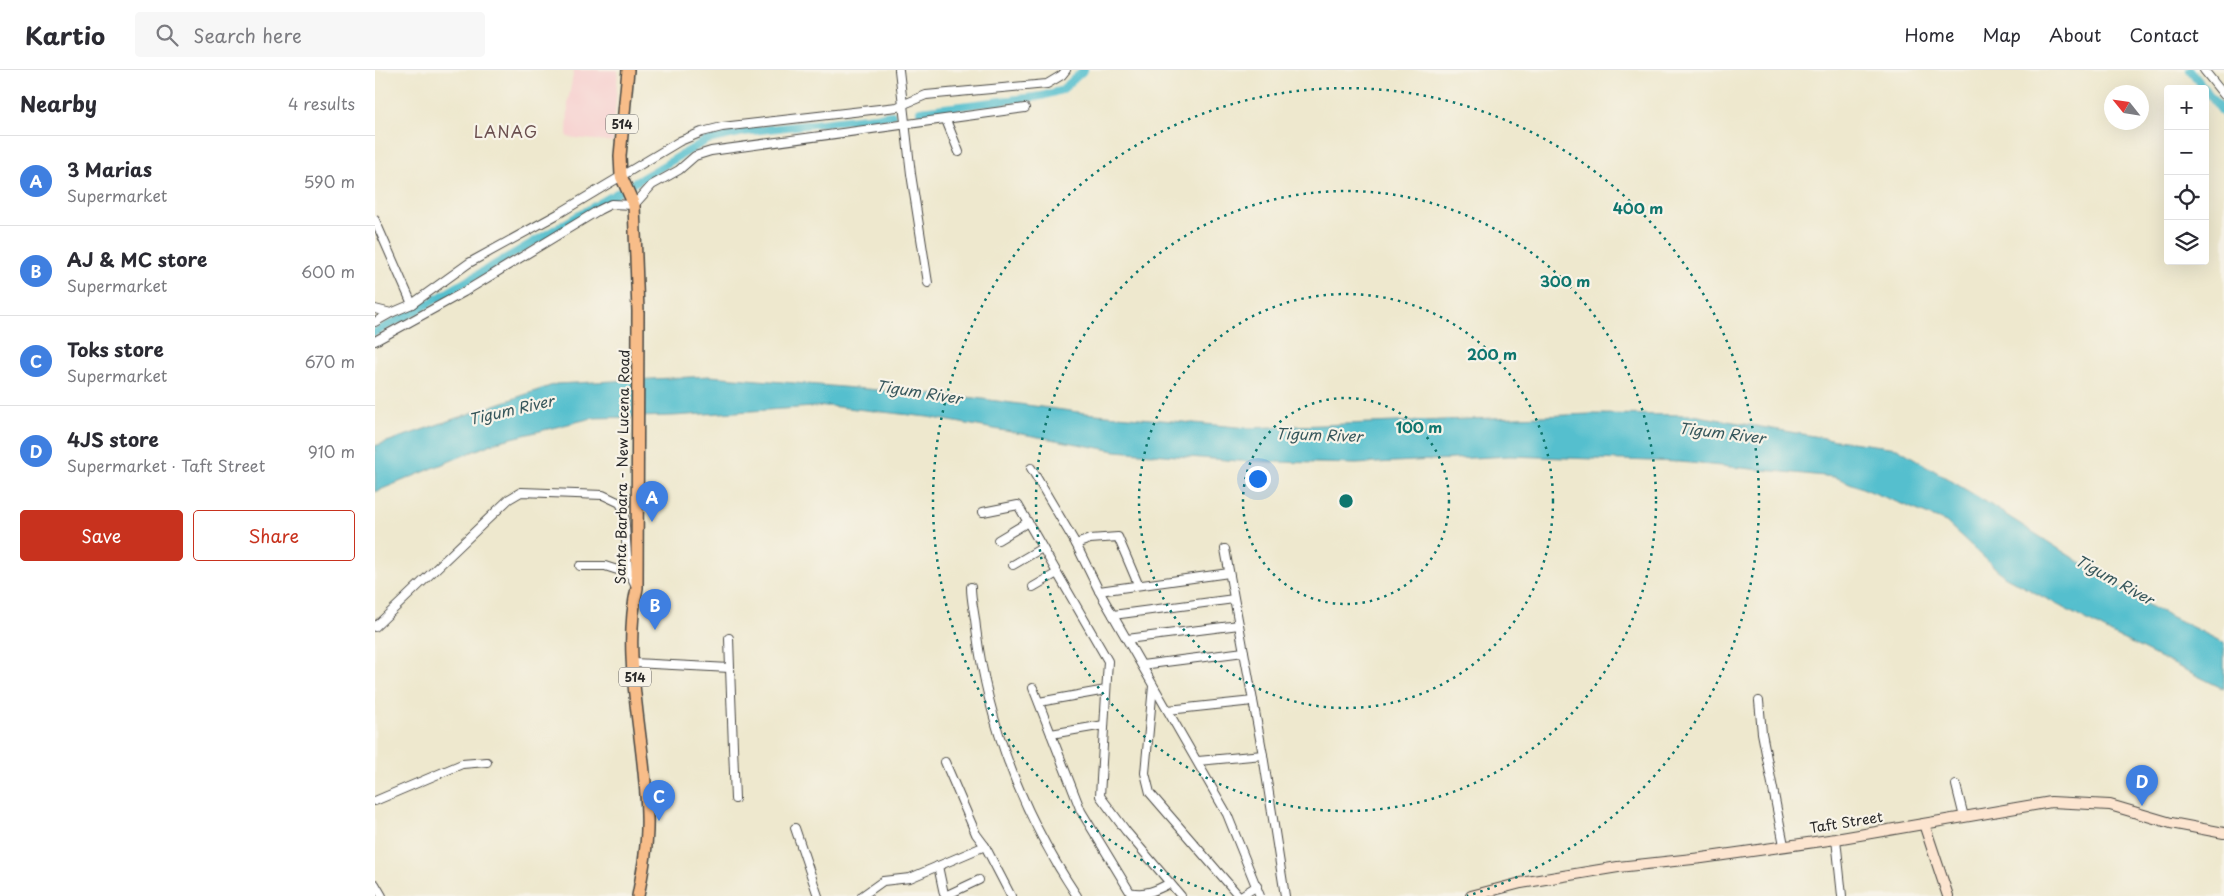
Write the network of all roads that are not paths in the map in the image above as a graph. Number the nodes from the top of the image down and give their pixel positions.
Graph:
1 (628, 70) edge
2 (899, 70) edge
3 (1066, 70) edge
4 (2204, 70) edge
5 (2224, 95) edge
6 (902, 105) junction
7 (1025, 108) dead end
8 (946, 120) junction
9 (904, 123) junction
10 (959, 152) dead end
11 (622, 177) junction
12 (634, 202) junction
13 (375, 220) edge
14 (928, 283) dead end
15 (412, 304) junction
16 (375, 309) edge
17 (391, 313) junction
18 (375, 322) edge
19 (375, 341) edge
20 (1031, 468) dead end
21 (983, 512) dead end
22 (1028, 522) junction
23 (998, 540) dead end
24 (1076, 544) junction
25 (1042, 548) junction
26 (1225, 549) dead end
27 (1013, 565) dead end
28 (580, 566) dead end
29 (1057, 573) junction
30 (1229, 573) junction
31 (630, 574) junction
32 (1138, 584) junction
33 (971, 587) dead end
34 (1033, 587) dead end
35 (637, 588) junction
36 (1099, 591) junction
37 (1234, 599) junction
38 (1113, 615) junction
39 (1239, 625) junction
40 (375, 627) edge
41 (729, 638) dead end
42 (1127, 639) junction
43 (1244, 652) junction
44 (634, 663) junction
45 (1142, 665) junction
46 (730, 668) junction
47 (1153, 686) junction
48 (1033, 688) dead end
49 (1106, 690) junction
50 (1253, 701) junction
51 (1759, 701) dead end
52 (1039, 702) junction
53 (1168, 710) junction
54 (1105, 725) junction
55 (1051, 734) junction
56 (1263, 756) junction
57 (1198, 761) junction
58 (487, 762) dead end
59 (945, 762) dead end
60 (1956, 785) dead end
61 (735, 799) dead end
62 (375, 801) edge
63 (1964, 817) junction
64 (1924, 824) junction
65 (795, 828) dead end
66 (2224, 833) edge
67 (1836, 839) junction
68 (1784, 845) junction
69 (985, 846) junction
70 (938, 866) junction
71 (979, 880) dead end
72 (1169, 883) junction
73 (375, 884) edge
74 (1257, 886) junction
75 (382, 896) edge
76 (638, 896) edge
77 (818, 896) edge
78 (861, 896) edge
79 (1011, 896) edge
80 (1077, 896) edge
81 (1181, 896) edge
82 (1240, 896) edge
83 (1260, 896) edge
84 (1285, 896) edge
85 (1471, 896) edge
86 (1842, 896) edge
87 (1949, 896) edge

1 - 11 main road, Santa Barbara - New Lucena Road / 514
2 - 6 street
3 - 6 street
4 - 5 street
6 - 9 street
6 - 11 street
7 - 8 street
8 - 9 street
8 - 10 street
9 - 12 street
9 - 14 street
11 - 12 main road, Santa Barbara - New Lucena Road / 514
11 - 15 street
12 - 19 street
12 - 35 main road, Santa Barbara - New Lucena Road / 514
13 - 15 street
15 - 17 street
16 - 17 street
17 - 18 street
20 - 24 street
21 - 22 street
22 - 23 street
22 - 25 street
24 - 32 street
24 - 36 street
25 - 27 street
25 - 29 street
26 - 30 street
28 - 31 street
29 - 34 street
29 - 49 street
30 - 32 street
30 - 37 street
31 - 35 street
31 - 40 street
32 - 36 street
33 - 80 street
35 - 44 main road, Santa Barbara - New Lucena Road / 514
36 - 38 street
37 - 38 street
37 - 39 street
38 - 42 street
39 - 42 street
39 - 43 street
41 - 46 street
42 - 45 street
43 - 45 street
43 - 50 street
44 - 46 street
44 - 76 main road, Santa Barbara - New Lucena Road / 514
45 - 47 street
46 - 61 street
47 - 53 street
47 - 82 street
48 - 52 street
49 - 52 street
49 - 54 street
50 - 53 street
50 - 56 street
51 - 68 street
52 - 55 street
53 - 57 street
54 - 55 street
54 - 72 street
55 - 72 street
56 - 57 street
56 - 84 street
57 - 74 street
58 - 62 street
59 - 69 street
60 - 63 street
63 - 64 main road, Taft Street
63 - 66 main road, Taft Street
64 - 67 main road, Taft Street
64 - 87 main road
65 - 77 street
67 - 68 main road, Taft Street
67 - 86 street
68 - 85 main road, Taft Street
69 - 70 street
69 - 79 street
70 - 71 street
70 - 78 street
72 - 81 street
73 - 75 street
74 - 82 street
74 - 83 street

